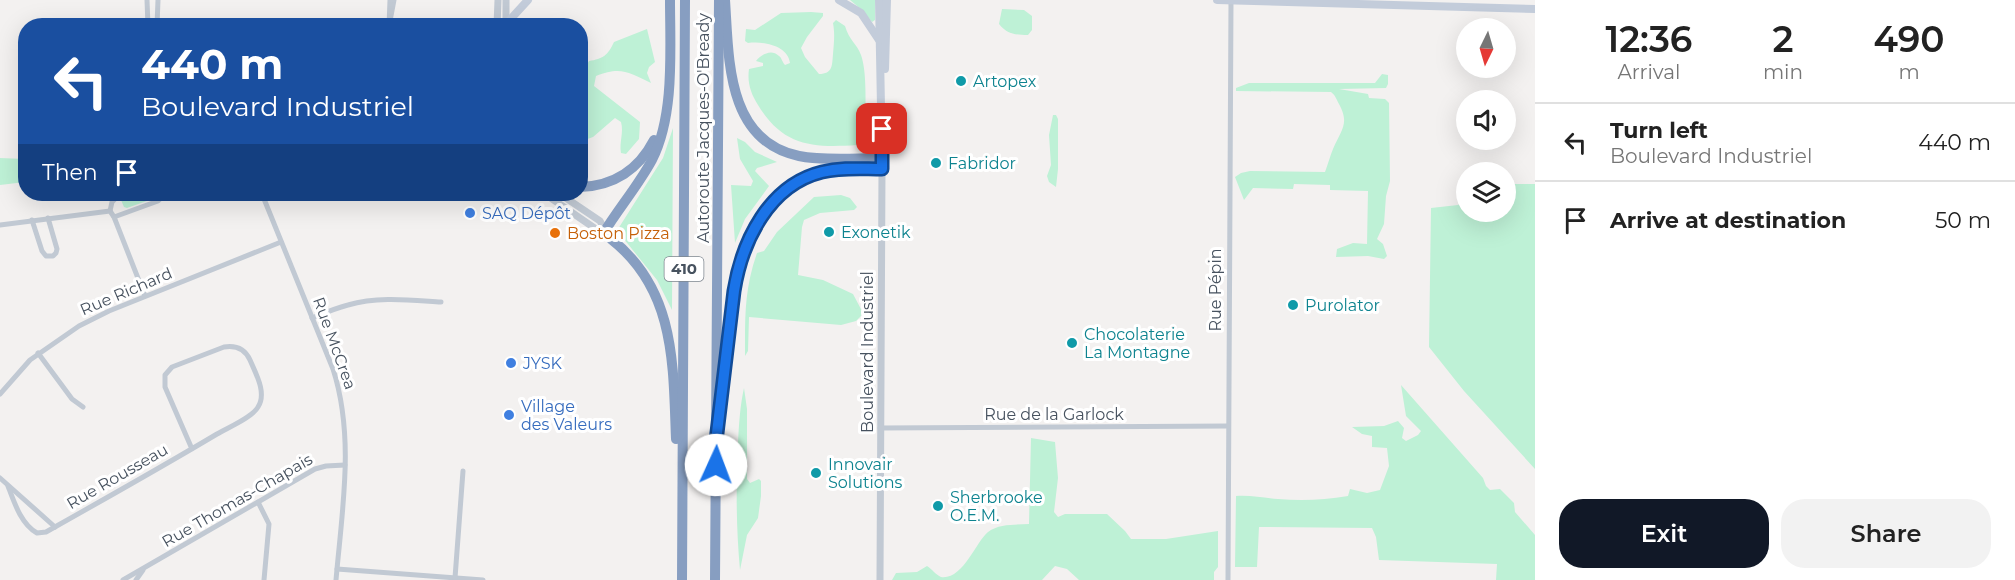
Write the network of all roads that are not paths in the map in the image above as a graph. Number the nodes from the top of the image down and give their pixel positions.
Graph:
1 (147, 0) edge
2 (158, 0) edge
3 (390, 0) edge
4 (394, 0) edge
5 (498, 0) edge
6 (506, 0) edge
7 (528, 0) edge
8 (670, 0) edge
9 (685, 0) edge
10 (718, 0) edge
11 (725, 0) edge
12 (839, 0) edge
13 (879, 0) edge
14 (887, 0) edge
15 (1217, 0) edge
16 (1231, 0) edge
17 (1535, 9) edge
18 (148, 18) edge
19 (157, 18) edge
20 (389, 18) edge
21 (390, 18) edge
22 (502, 18) edge
23 (504, 18) edge
24 (510, 18) edge
25 (879, 40) junction
26 (666, 109) junction
27 (882, 124) junction
28 (882, 164) junction
29 (588, 185) edge
30 (113, 201) edge
31 (158, 201) edge
32 (265, 201) edge
33 (556, 201) edge
34 (570, 201) edge
35 (110, 211) junction
36 (114, 217) junction
37 (48, 218) junction
38 (32, 220) junction
39 (0, 225) edge
40 (606, 234) junction
41 (281, 242) junction
42 (145, 296) junction
43 (441, 302) dead end
44 (312, 318) junction
45 (38, 353) junction
46 (0, 382) edge
47 (7, 387) junction
48 (0, 394) edge
49 (83, 407) dead end
50 (1228, 426) junction
51 (880, 428) junction
52 (716, 441) junction
53 (192, 449) junction
54 (345, 465) junction
55 (463, 471) dead end
56 (0, 478) edge
57 (8, 486) junction
58 (258, 502) junction
59 (56, 527) junction
60 (682, 538) junction
61 (337, 568) junction
62 (144, 569) junction
63 (458, 579) edge
64 (123, 580) edge
65 (136, 580) edge
66 (264, 580) edge
67 (336, 580) edge
68 (483, 580) edge
69 (682, 580) edge
70 (715, 580) edge
71 (880, 580) edge
72 (1228, 580) edge

1 - 18 street
2 - 19 street
3 - 20 street
4 - 21 street
5 - 22 street
6 - 23 street
7 - 24 main road
8 - 26 highway
9 - 60 highway, Autoroute Jacques-O'Bready / 410
10 - 52 highway, Autoroute Jacques-O'Bready / 410
11 - 28 highway
12 - 25 main road
13 - 25 main road, Boulevard Industriel
14 - 27 main road, Boulevard Industriel
15 - 16 main road
16 - 17 main road
16 - 50 street, Rue Pépin
25 - 27 main road, Boulevard Industriel
26 - 29 highway
26 - 40 highway
27 - 28 main road, Boulevard Industriel
28 - 51 street, Boulevard Industriel
28 - 52 highway
30 - 35 street
31 - 36 street
32 - 41 street, Rue McCrea
33 - 40 street
34 - 40 street
35 - 36 street
35 - 37 street
36 - 42 street
37 - 38 street
37 - 38 street
38 - 39 street
40 - 60 highway
41 - 42 street, Rue Richard
41 - 44 street, Rue McCrea
42 - 45 street, Rue Richard
43 - 44 street
44 - 54 street, Rue McCrea
45 - 47 street, Rue Richard
45 - 49 street
46 - 47 street
47 - 48 street, Rue Richard
50 - 51 street, Rue de la Garlock
50 - 72 street, Rue Pépin
51 - 71 street, Boulevard Industriel
52 - 70 highway, Autoroute Jacques-O'Bready / 410
53 - 53 street, Rue Rousseau
53 - 59 street, Rue Rousseau
54 - 58 street, Rue Thomas-Chapais
54 - 61 street, Rue McCrea
55 - 63 street
56 - 57 street
57 - 59 street
57 - 59 street
58 - 62 street, Rue Thomas-Chapais
58 - 66 street
60 - 69 highway, Autoroute Jacques-O'Bready / 410
61 - 63 street
61 - 67 street, Rue McCrea
62 - 64 street, Rue Thomas-Chapais
62 - 65 street, Rue Thomas-Chapais
63 - 68 street

